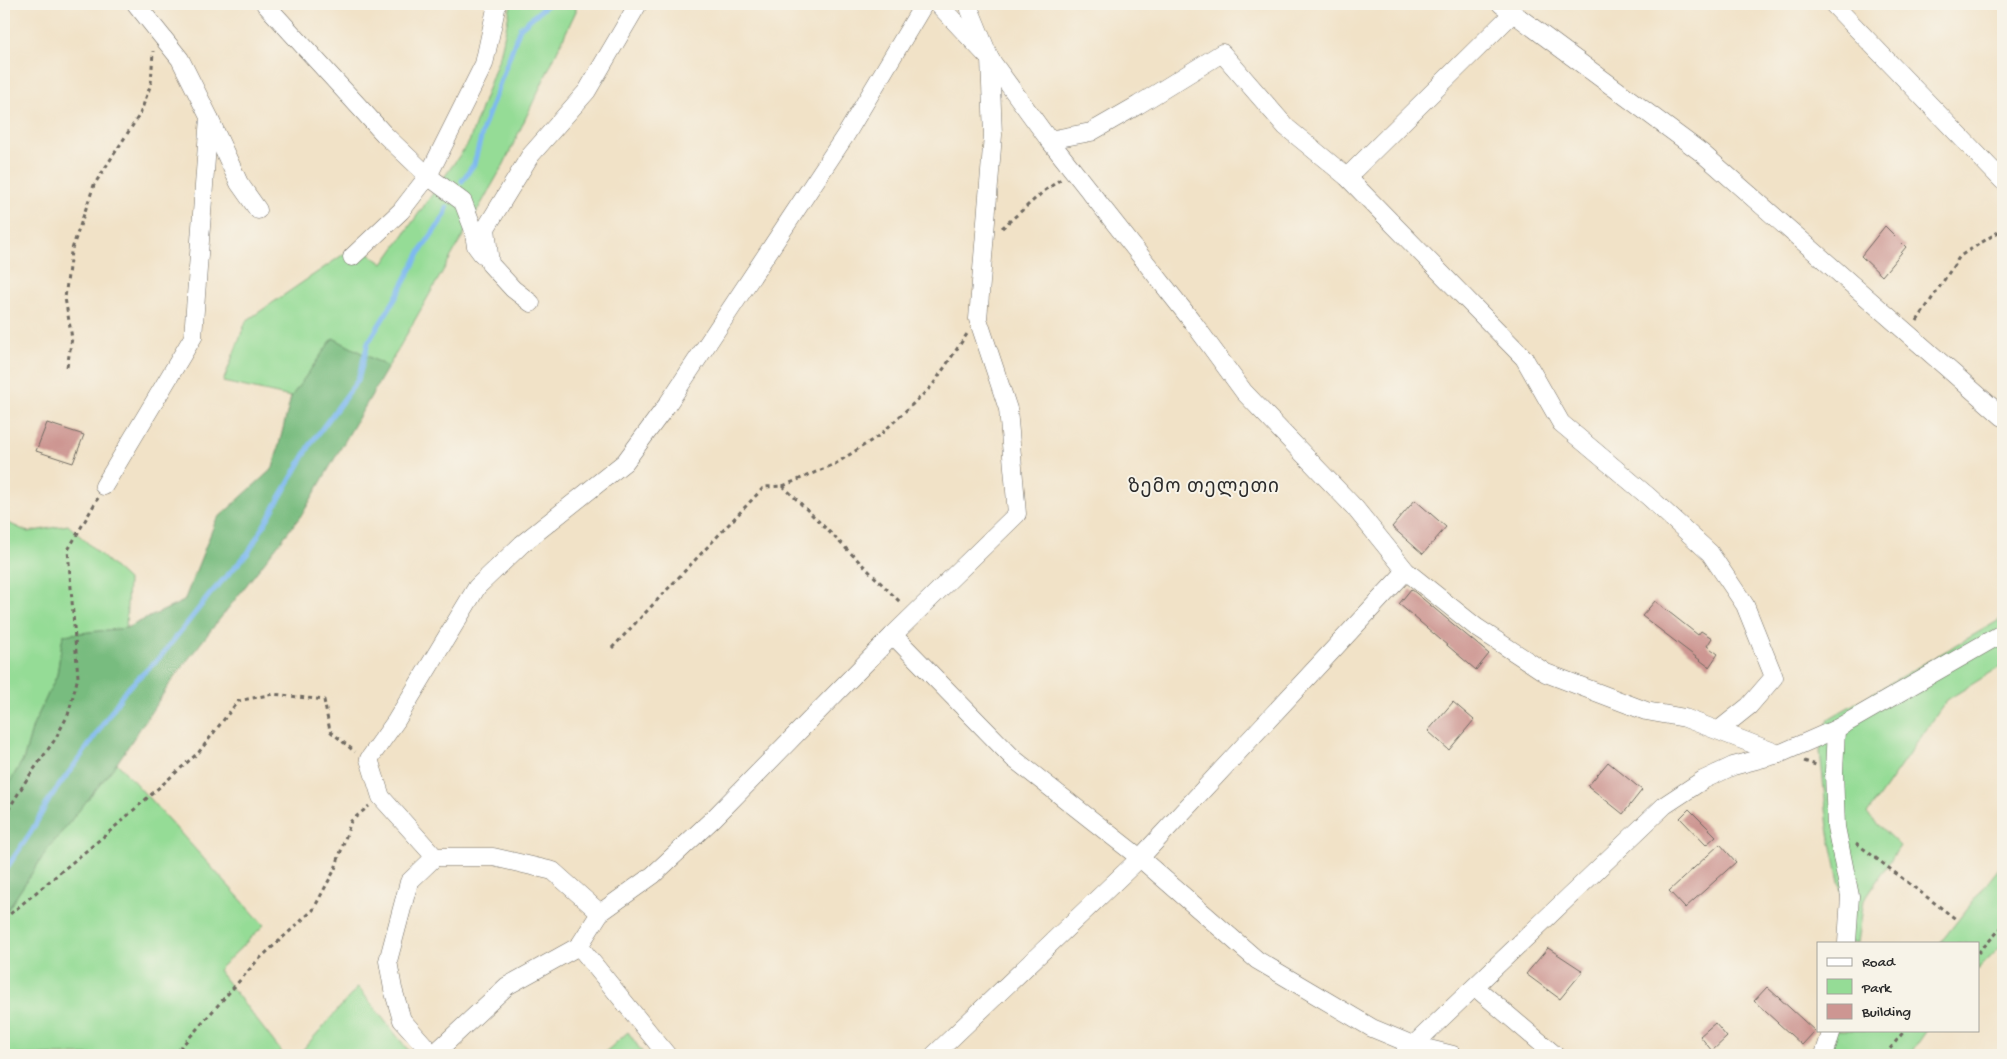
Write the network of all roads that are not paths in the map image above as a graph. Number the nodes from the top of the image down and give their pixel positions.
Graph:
1 (136, 4) edge
2 (265, 4) edge
3 (497, 4) edge
4 (638, 4) edge
5 (924, 4) edge
6 (938, 4) edge
7 (969, 4) edge
8 (1833, 4) edge
9 (1507, 8) edge
10 (990, 59) junction
11 (209, 117) junction
12 (1049, 140) junction
13 (428, 176) junction
14 (1347, 177) junction
15 (2003, 181) edge
16 (258, 210) dead end
17 (352, 257) dead end
18 (490, 264) junction
19 (532, 303) dead end
20 (2003, 417) edge
21 (104, 486) road end
22 (1406, 571) junction
23 (2003, 633) edge
24 (893, 635) junction
25 (1836, 729) junction
26 (1719, 730) junction
27 (1779, 754) junction
28 (435, 857) junction
29 (1140, 858) junction
30 (600, 913) junction
31 (1847, 942) edge
32 (579, 946) junction
33 (1474, 987) junction
34 (1831, 1032) edge
35 (449, 1048) edge
36 (1408, 1050) edge
37 (433, 1055) edge
38 (666, 1055) edge
39 (934, 1055) edge
40 (1452, 1055) edge
41 (1555, 1055) edge
42 (1824, 1055) edge

1 - 11 street
2 - 13 street
3 - 13 street
4 - 18 street
5 - 28 street
6 - 10 street
7 - 10 street
8 - 15 street
9 - 14 street
9 - 20 street
10 - 12 street
10 - 24 street
11 - 16 street
11 - 21 street
12 - 14 street
12 - 22 street
13 - 17 street
13 - 18 street
14 - 26 street
18 - 19 street
22 - 26 street
22 - 29 street
23 - 25 street
24 - 29 street
24 - 30 street
25 - 27 street
25 - 31 street
26 - 27 street
27 - 33 street
28 - 30 street
28 - 37 street
29 - 36 street
29 - 39 street
30 - 32 street
32 - 35 street
32 - 38 street
33 - 36 street
33 - 41 street
34 - 42 street
35 - 37 street
36 - 40 street

